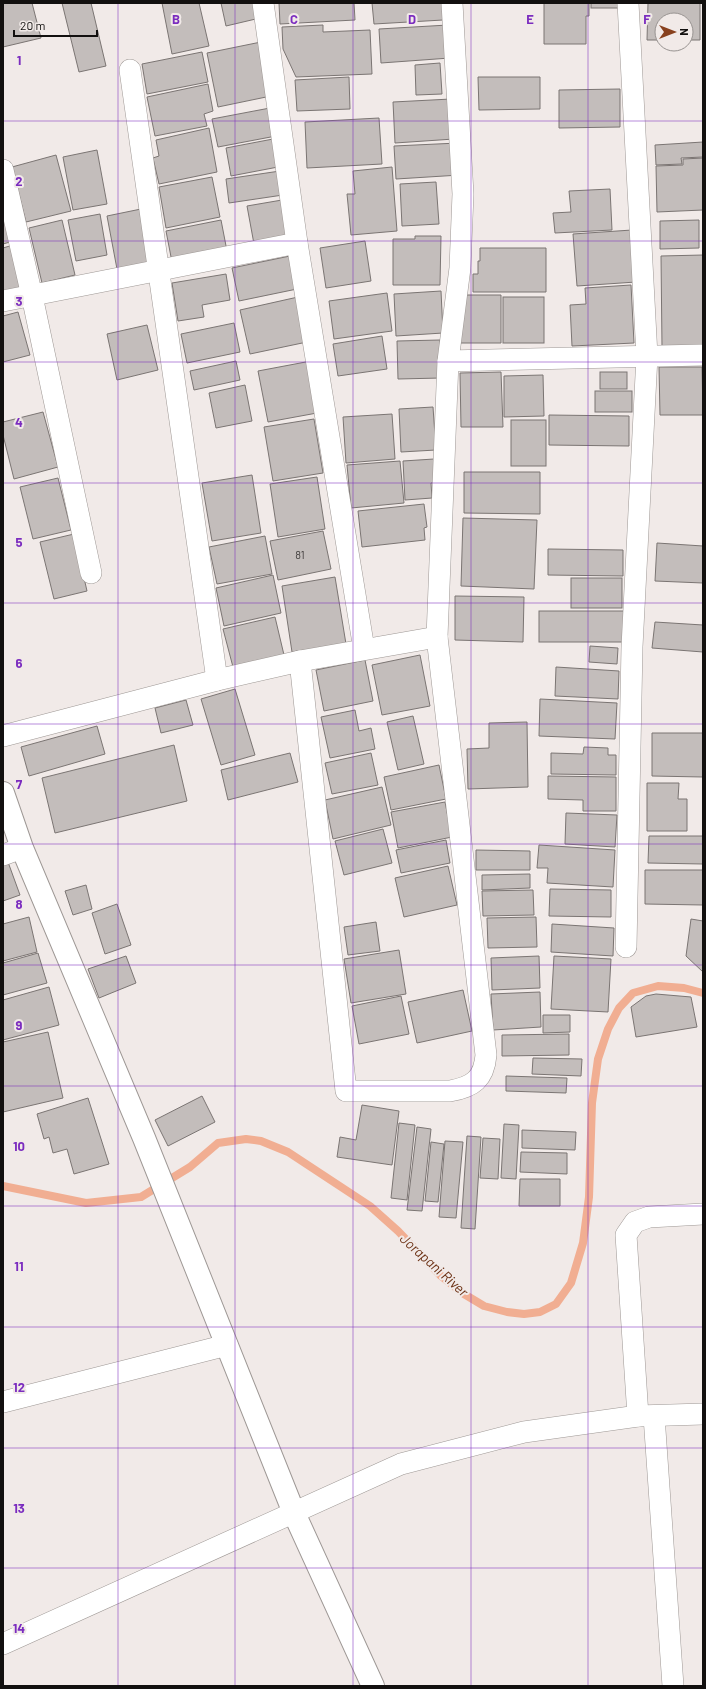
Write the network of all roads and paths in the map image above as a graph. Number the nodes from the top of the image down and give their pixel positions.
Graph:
1 (263, 3) edge
2 (452, 3) edge
3 (628, 3) edge
4 (130, 70) dead end
5 (3, 170) edge
6 (297, 244) junction
7 (159, 271) junction
8 (32, 296) junction
9 (3, 301) edge
10 (703, 354) edge
11 (647, 356) junction
12 (448, 361) junction
13 (91, 573) dead end
14 (437, 637) junction
15 (364, 649) junction
16 (300, 661) junction
17 (217, 680) junction
18 (3, 736) edge
19 (3, 792) edge
20 (13, 852) edge
21 (626, 947) dead end
22 (703, 1214) edge
23 (227, 1345) junction
24 (3, 1402) edge
25 (703, 1414) edge
26 (646, 1416) junction
27 (294, 1513) junction
28 (3, 1644) edge
29 (373, 1686) edge
30 (673, 1686) edge

1 - 6 street
2 - 12 street
3 - 11 street
4 - 7 street
5 - 8 street
6 - 7 street
6 - 15 street
7 - 8 street
7 - 17 street
8 - 9 street
8 - 13 street
10 - 11 street
11 - 12 street
11 - 21 street
12 - 14 street
14 - 15 street
14 - 16 street
15 - 16 street
16 - 17 street
17 - 18 street
19 - 20 street
20 - 23 street
22 - 26 street
23 - 24 street
23 - 27 street
25 - 26 street
26 - 27 street
26 - 30 street
27 - 28 street
27 - 29 street

